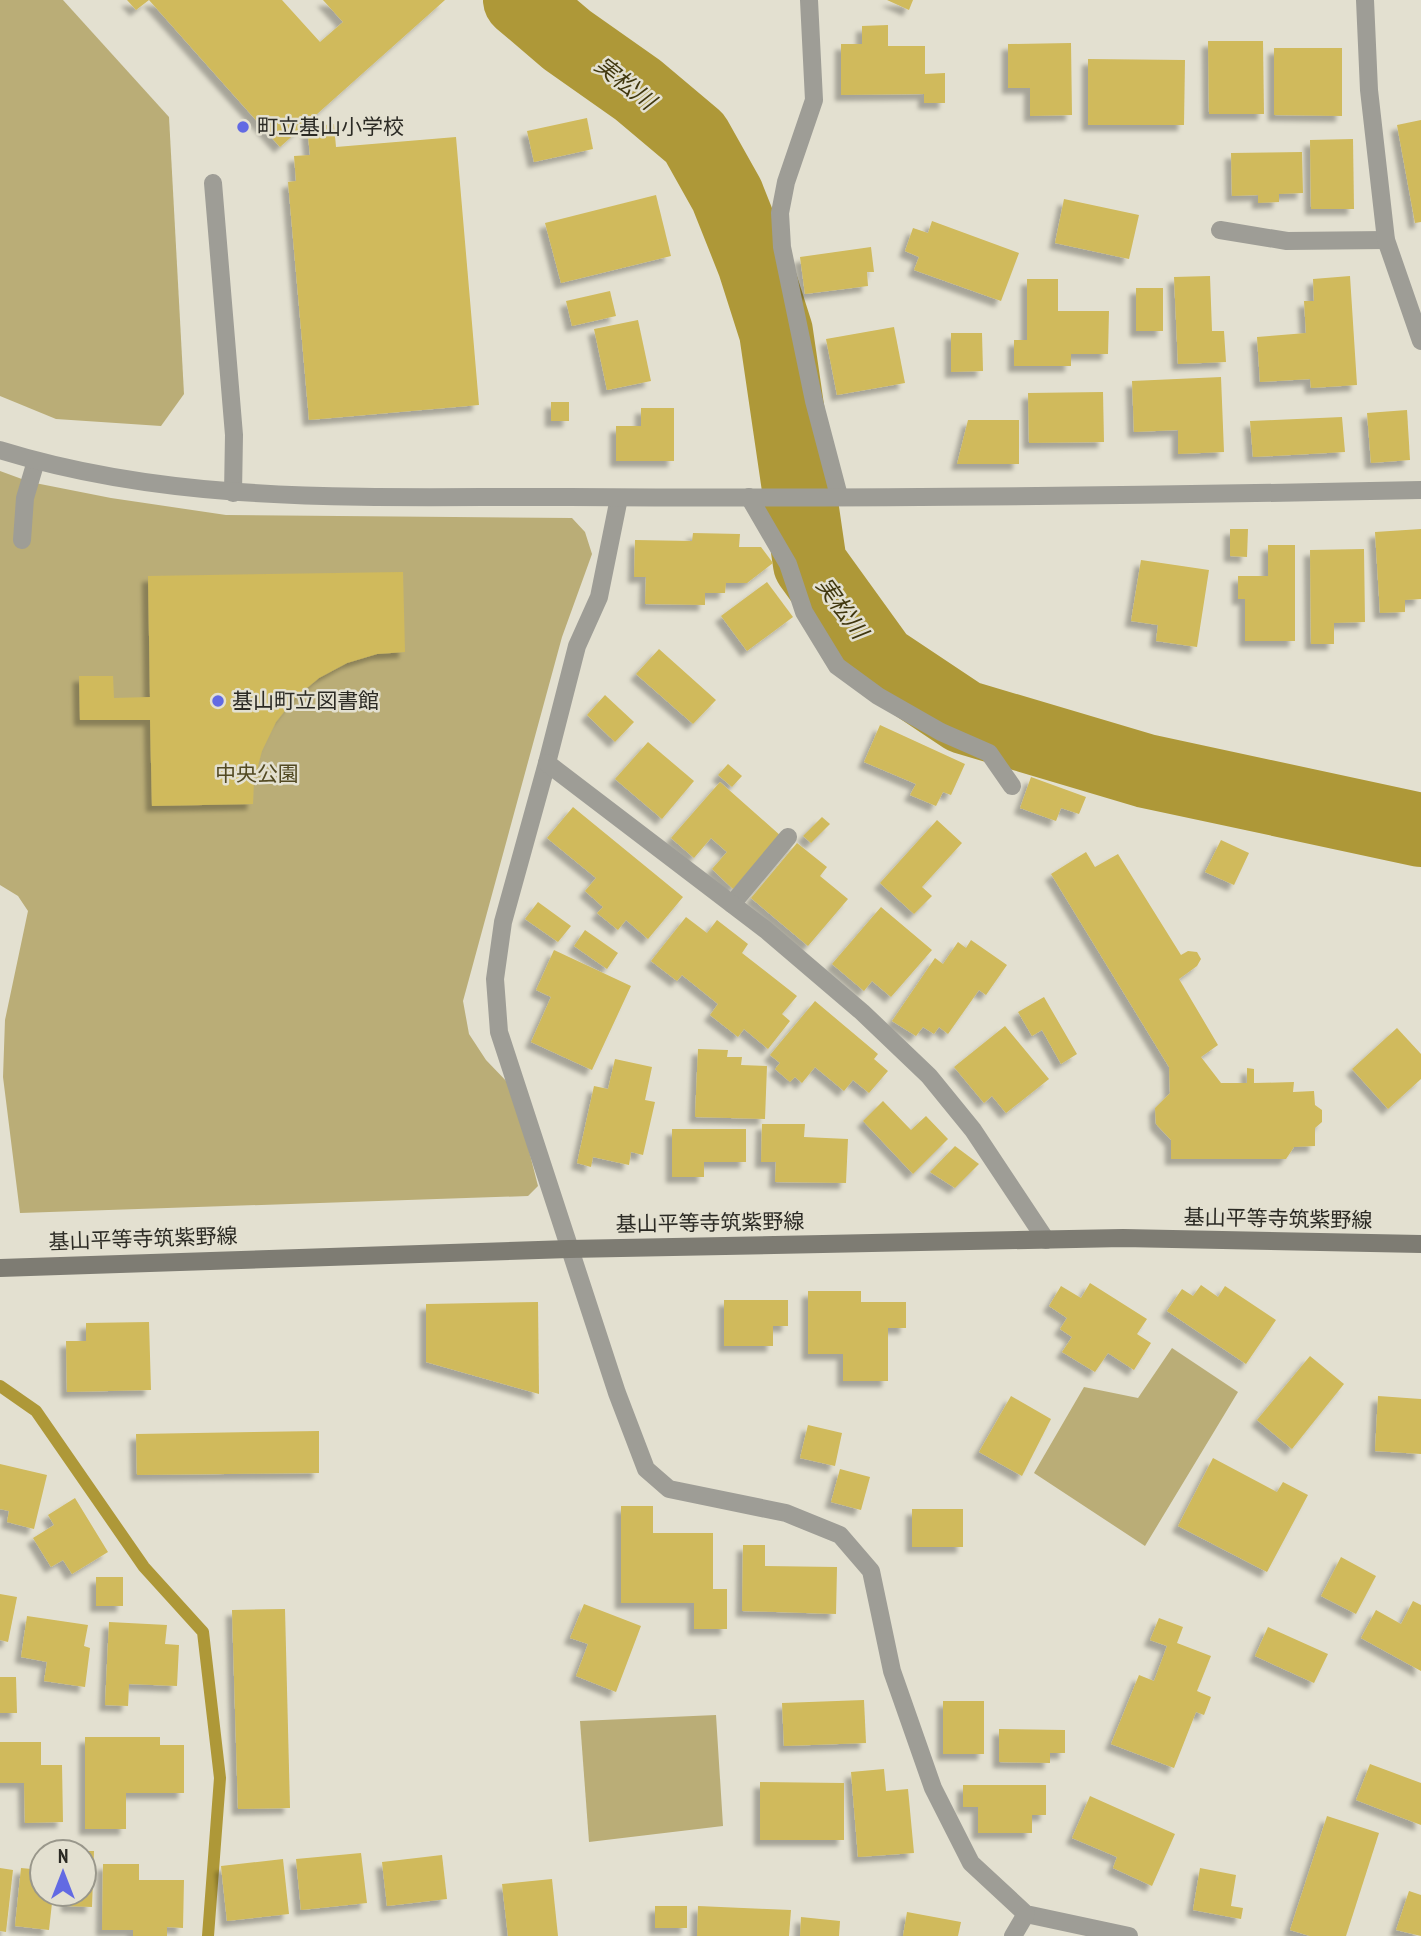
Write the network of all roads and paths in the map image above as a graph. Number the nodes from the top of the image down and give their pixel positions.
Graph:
1 (809, 0) edge
2 (1365, 0) edge
3 (213, 183) dead end
4 (1220, 230) dead end
5 (1386, 240) junction
6 (1421, 341) edge
7 (0, 450) edge
8 (36, 461) junction
9 (1421, 490) edge
10 (233, 493) junction
11 (839, 496) junction
12 (749, 497) junction
13 (619, 498) junction
14 (22, 540) dead end
15 (547, 763) junction
16 (1012, 786) dead end
17 (788, 837) dead end
18 (732, 904) junction
19 (1046, 1240) junction
20 (1421, 1244) edge
21 (569, 1249) junction
22 (0, 1268) edge
23 (1026, 1914) junction
24 (1013, 1936) edge
25 (1129, 1936) edge

1 - 11 street
2 - 5 street
3 - 10 street
4 - 5 street
5 - 6 street
7 - 8 street
8 - 10 street
8 - 14 street
9 - 11 street
10 - 13 street
11 - 12 street
12 - 13 street
12 - 16 street
13 - 15 street
15 - 18 street
15 - 21 street
17 - 18 street
18 - 19 street
19 - 20 main road, 基山平等寺筑紫野線
19 - 21 main road, 基山平等寺筑紫野線
21 - 22 main road, 基山平等寺筑紫野線
21 - 23 street
23 - 24 street
23 - 25 street

